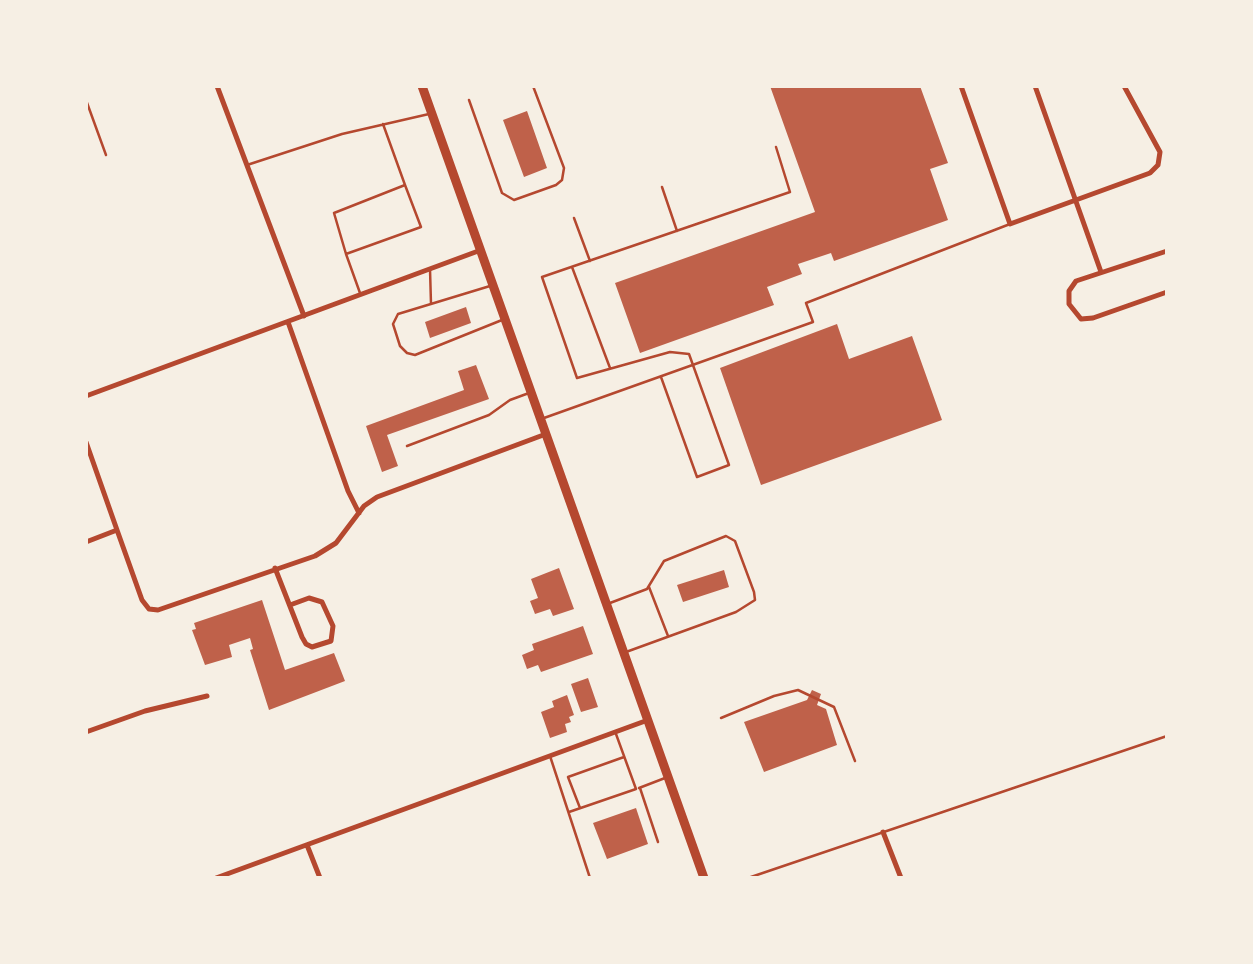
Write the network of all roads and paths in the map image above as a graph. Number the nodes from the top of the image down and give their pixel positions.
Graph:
1 (217, 86) edge
2 (422, 86) edge
3 (533, 86) edge
4 (961, 86) edge
5 (1035, 86) edge
6 (1124, 86) edge
7 (86, 100) edge
8 (469, 100) dead end
9 (432, 113) junction
10 (383, 124) junction
11 (776, 147) dead end
12 (106, 156) dead end
13 (247, 165) junction
14 (405, 185) junction
15 (662, 187) dead end
16 (1075, 199) junction
17 (574, 218) dead end
18 (1010, 224) junction
19 (677, 231) junction
20 (481, 250) junction
21 (1167, 251) edge
22 (345, 254) junction
23 (590, 261) junction
24 (572, 267) junction
25 (430, 269) junction
26 (1101, 272) junction
27 (494, 285) junction
28 (1167, 292) edge
29 (361, 295) junction
30 (431, 304) junction
31 (304, 316) junction
32 (505, 318) junction
33 (288, 322) junction
34 (693, 365) junction
35 (610, 368) junction
36 (661, 377) junction
37 (531, 392) junction
38 (86, 396) edge
39 (541, 419) junction
40 (546, 434) junction
41 (86, 442) edge
42 (407, 446) dead end
43 (359, 513) junction
44 (117, 530) junction
45 (86, 542) edge
46 (275, 568) junction
47 (649, 587) junction
48 (607, 604) junction
49 (290, 605) junction
50 (668, 636) junction
51 (624, 653) junction
52 (207, 696) dead end
53 (721, 718) dead end
54 (648, 720) junction
55 (86, 732) edge
56 (615, 732) junction
57 (1167, 736) edge
58 (550, 756) junction
59 (624, 757) junction
60 (855, 761) dead end
61 (668, 777) junction
62 (638, 788) junction
63 (580, 808) junction
64 (569, 812) junction
65 (883, 832) junction
66 (658, 842) dead end
67 (307, 845) junction
68 (216, 878) edge
69 (320, 878) edge
70 (590, 878) edge
71 (704, 878) edge
72 (748, 878) edge
73 (901, 878) edge

1 - 13 street
2 - 9 main road
3 - 8 lane
4 - 18 street
5 - 16 street
6 - 16 street
7 - 12 lane
9 - 10 lane
9 - 20 main road
10 - 13 lane
10 - 14 lane
11 - 19 lane
13 - 31 street
14 - 22 lane
14 - 22 lane
15 - 19 lane
16 - 18 street
16 - 26 street
17 - 23 lane
18 - 34 lane
19 - 23 lane
20 - 25 street
20 - 27 main road
21 - 26 street
22 - 29 lane
23 - 24 lane
24 - 35 lane
24 - 35 lane
25 - 29 street
25 - 30 lane
26 - 28 street
27 - 30 lane
27 - 32 main road
29 - 31 street
30 - 32 lane
31 - 33 street
32 - 37 main road
33 - 38 street
33 - 43 street
34 - 35 lane
34 - 36 lane
34 - 36 lane
36 - 39 lane
37 - 39 main road
37 - 42 lane
39 - 40 main road
40 - 43 street
40 - 48 main road
41 - 44 street
43 - 46 street
44 - 45 street
44 - 46 street
46 - 49 street
47 - 48 lane
47 - 50 lane
47 - 50 lane
48 - 51 main road
49 - 49 street
50 - 51 lane
51 - 54 main road
52 - 55 street
53 - 60 lane
54 - 56 street
54 - 61 main road
56 - 58 street
56 - 59 lane
57 - 65 lane
58 - 64 lane
58 - 67 street
59 - 62 lane
59 - 63 lane
61 - 62 lane
61 - 71 main road
62 - 63 lane
62 - 66 lane
63 - 64 lane
64 - 70 lane
65 - 72 lane
65 - 73 street
67 - 68 street
67 - 69 street

